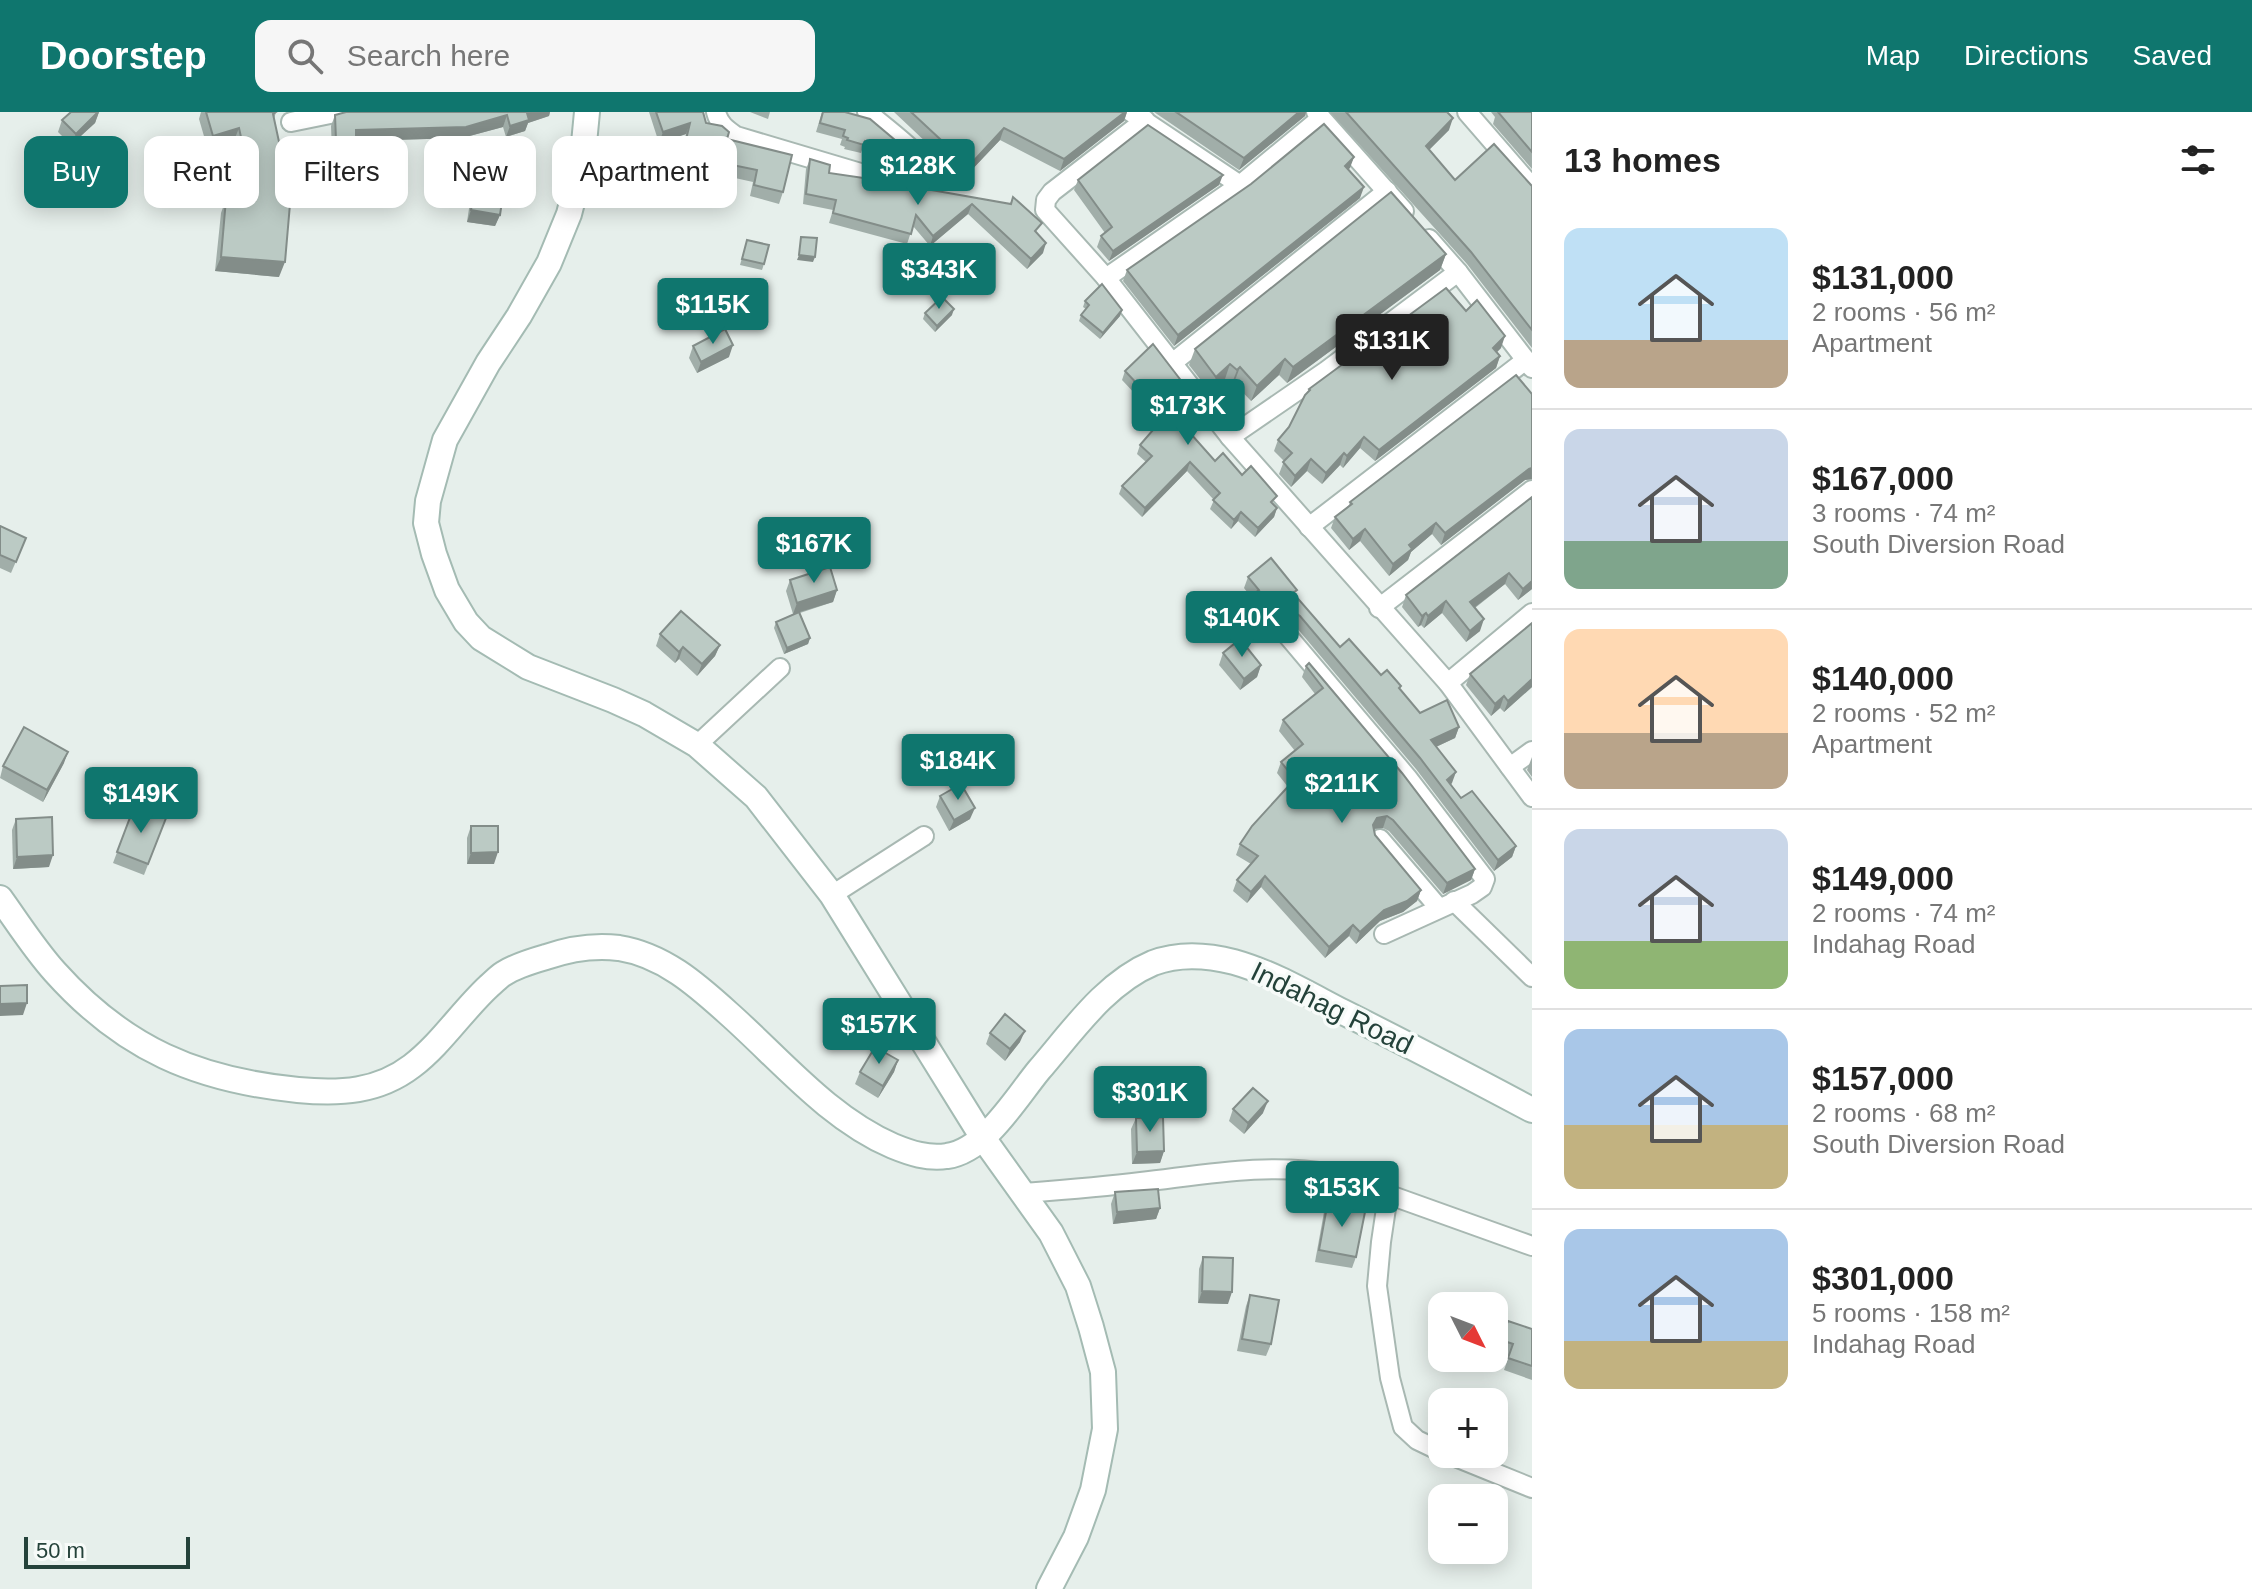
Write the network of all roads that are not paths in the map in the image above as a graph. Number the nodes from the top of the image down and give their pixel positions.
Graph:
1 (340, 112) edge
2 (587, 112) edge
3 (867, 112) edge
4 (1467, 112) edge
5 (717, 115) edge
6 (1318, 115) edge
7 (1138, 116) edge
8 (291, 122) dead end
9 (1240, 185) junction
10 (1532, 187) edge
11 (1387, 191) junction
12 (1458, 272) junction
13 (1106, 278) junction
14 (1171, 364) junction
15 (1529, 364) edge
16 (1230, 437) junction
17 (1532, 490) edge
18 (1309, 527) junction
19 (1379, 608) junction
20 (1532, 613) edge
21 (1287, 635) dead end
22 (780, 668) dead end
23 (1448, 683) junction
24 (697, 745) junction
25 (1532, 751) edge
26 (1510, 767) junction
27 (1532, 797) edge
28 (924, 836) dead end
29 (1380, 839) edge
30 (832, 895) junction
31 (0, 898) edge
32 (1447, 904) junction
33 (1384, 934) dead end
34 (1532, 977) edge
35 (1532, 1110) edge
36 (983, 1138) junction
37 (1024, 1193) junction
38 (1388, 1195) junction
39 (1532, 1246) edge
40 (1428, 1445) edge
41 (1483, 1468) edge
42 (1532, 1488) edge
43 (1049, 1589) edge

1 - 8 street
2 - 24 main road
3 - 5 street
4 - 10 street
6 - 9 street
6 - 11 street
7 - 9 street
7 - 13 street
9 - 13 street
11 - 12 street
11 - 14 street
12 - 15 street
12 - 16 street
13 - 14 street
14 - 16 street
15 - 18 street
16 - 18 street
17 - 19 street
18 - 19 street
19 - 23 street
20 - 23 street
21 - 32 street
22 - 24 street
23 - 26 street
24 - 30 main road
25 - 26 street
26 - 27 street
28 - 30 street
29 - 32 street
30 - 36 main road
31 - 36 main road, Indahag Road
32 - 33 street
32 - 34 street
35 - 36 main road, Indahag Road
36 - 37 main road
37 - 38 street
37 - 43 main road
38 - 39 street
38 - 40 street
41 - 42 street

